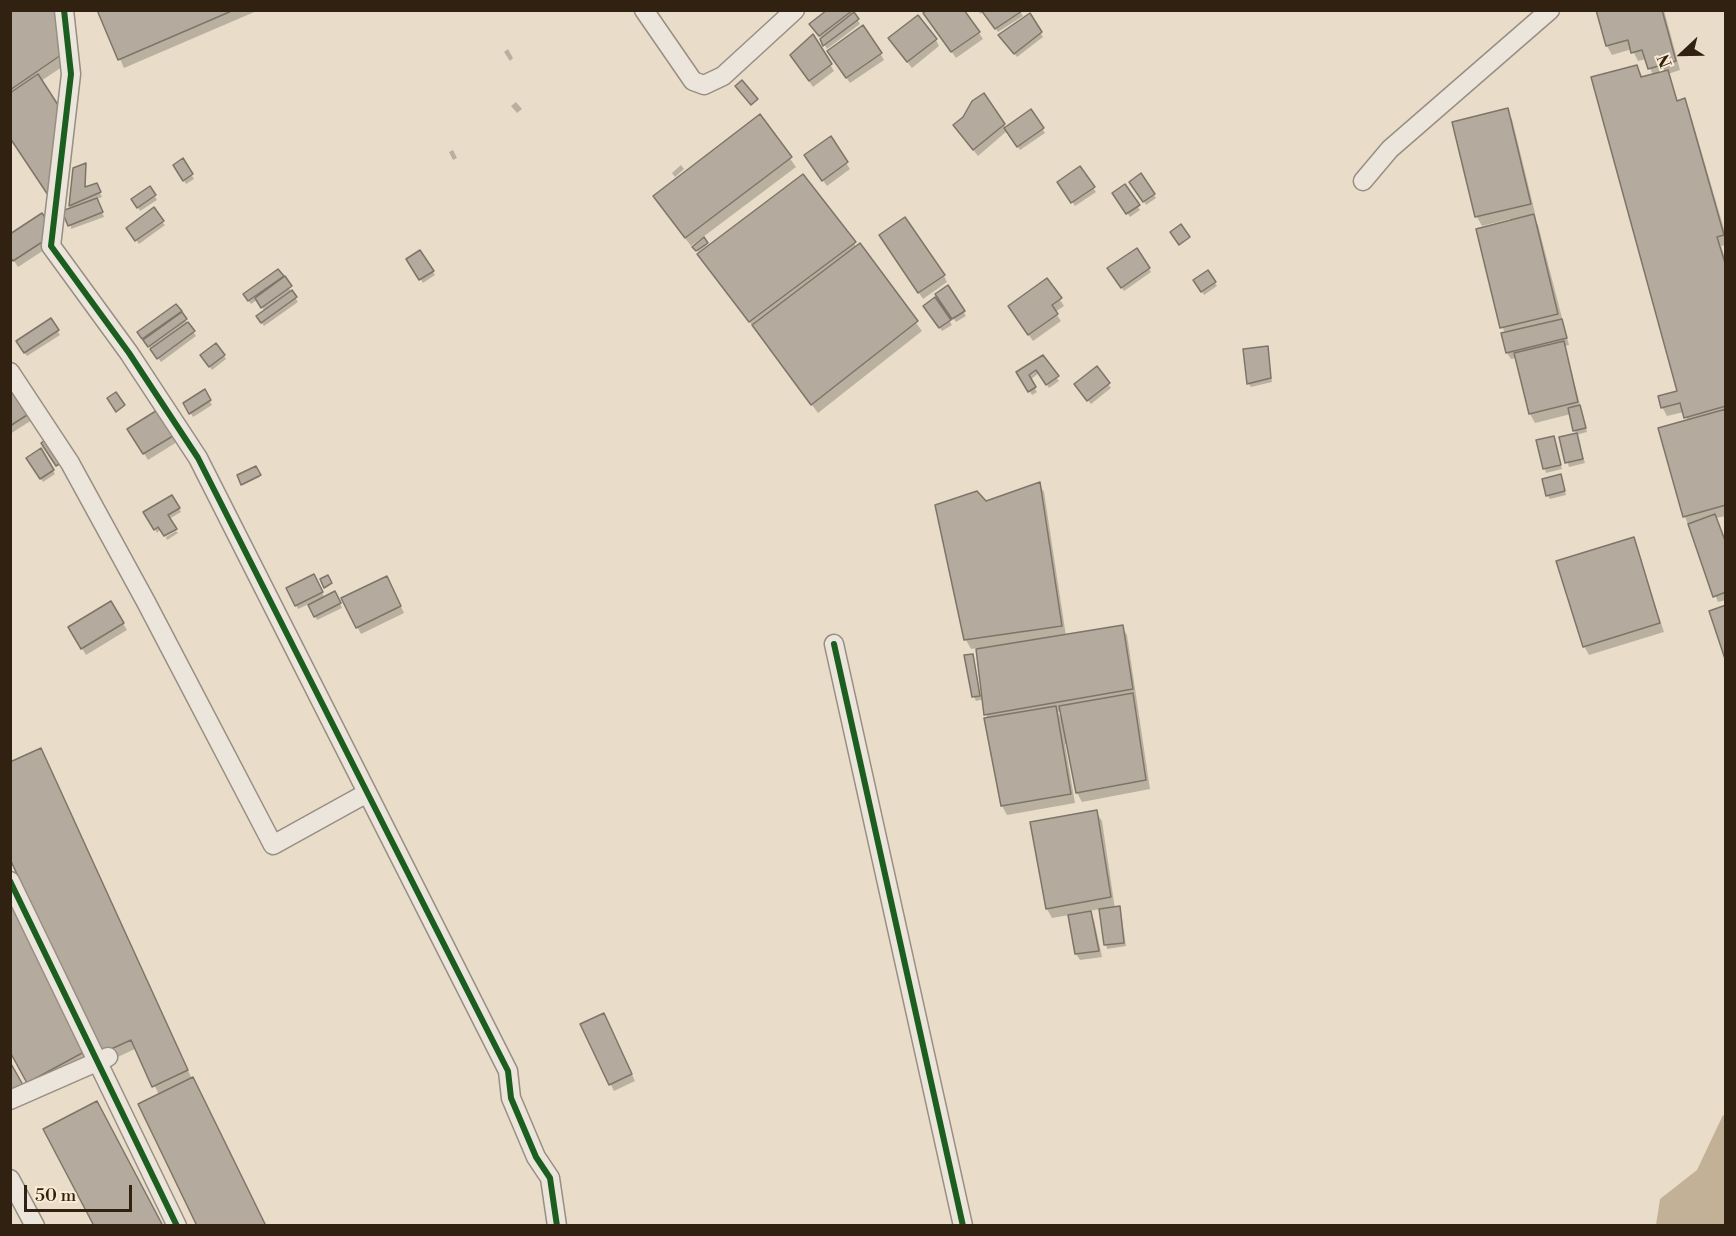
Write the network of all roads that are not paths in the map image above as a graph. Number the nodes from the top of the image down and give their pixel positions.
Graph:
1 (64, 10) edge
2 (644, 10) edge
3 (795, 10) edge
4 (1550, 10) edge
5 (1363, 181) dead end
6 (10, 372) edge
7 (834, 644) dead end
8 (367, 793) junction
9 (10, 881) edge
10 (102, 1060) junction
11 (10, 1100) edge
12 (10, 1179) edge
13 (35, 1226) edge
14 (177, 1226) edge
15 (557, 1226) edge
16 (963, 1226) edge

1 - 8 street
2 - 3 street
4 - 5 street
6 - 8 street
7 - 16 street
8 - 15 street
9 - 10 street
10 - 11 street
10 - 14 street
12 - 13 street

